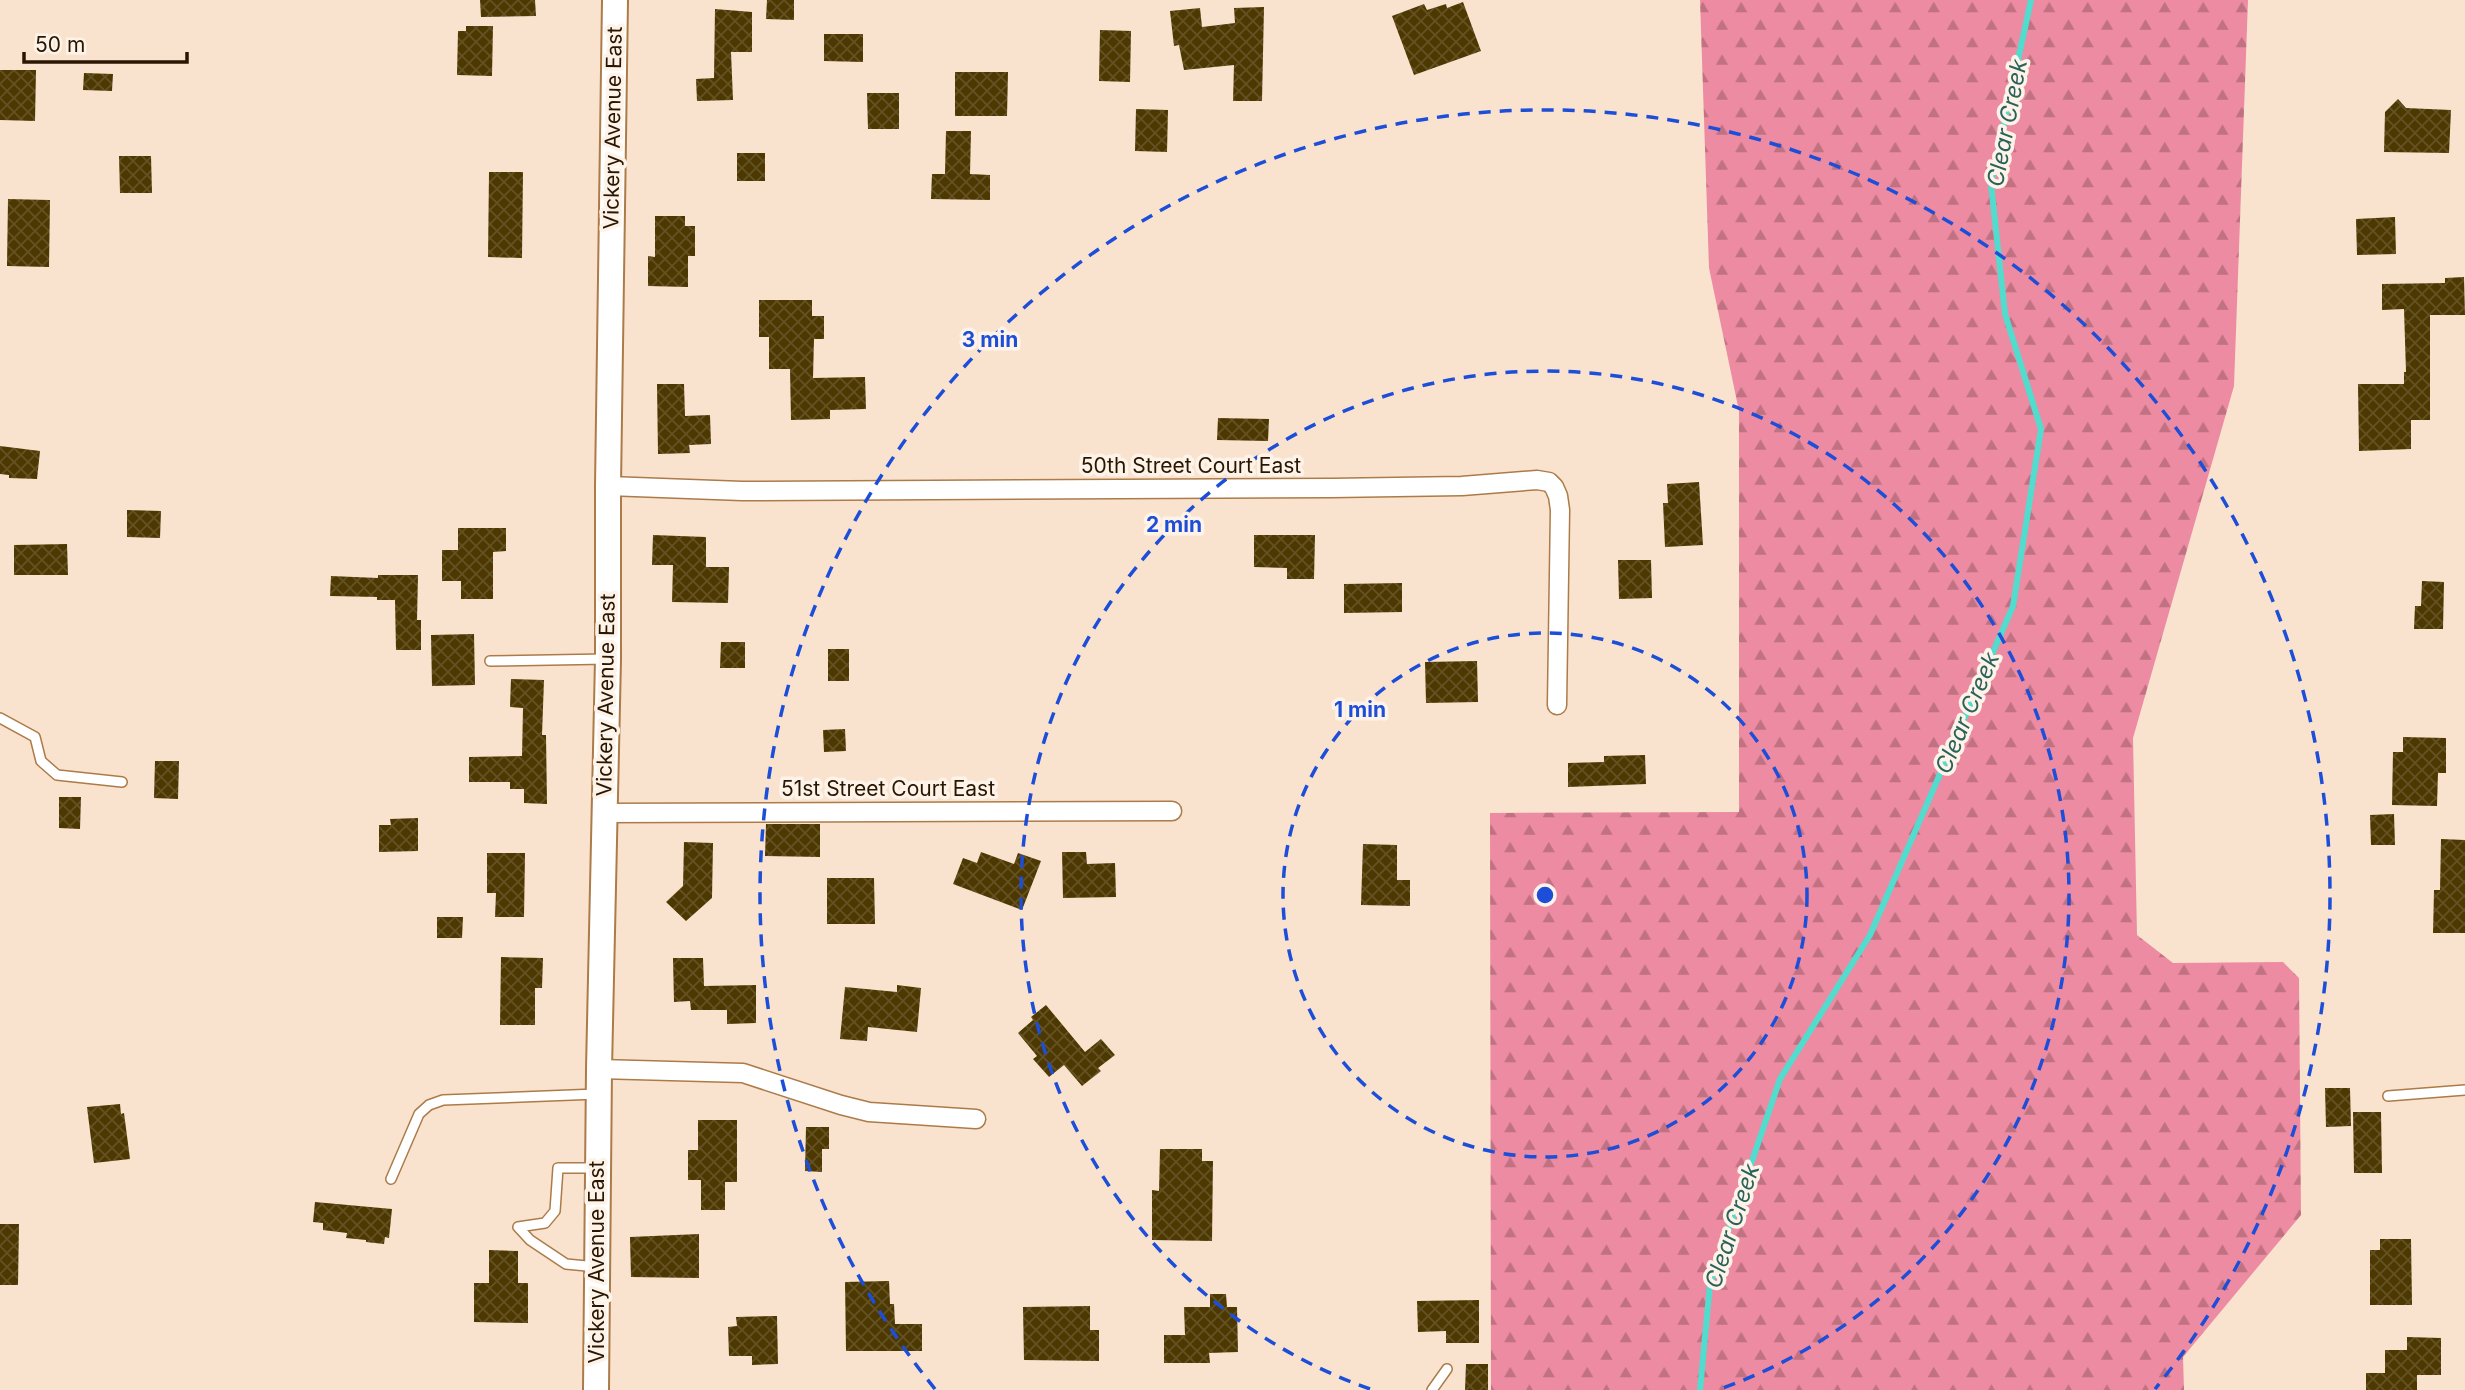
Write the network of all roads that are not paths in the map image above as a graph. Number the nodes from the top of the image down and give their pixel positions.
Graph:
1 (615, 0) edge
2 (608, 486) junction
3 (608, 659) junction
4 (490, 661) dead end
5 (1557, 705) dead end
6 (0, 718) edge
7 (122, 782) dead end
8 (1172, 811) dead end
9 (605, 813) junction
10 (598, 1069) junction
11 (2465, 1090) edge
12 (598, 1094) junction
13 (2388, 1096) dead end
14 (976, 1119) dead end
15 (598, 1168) junction
16 (391, 1179) dead end
17 (597, 1267) junction
18 (1447, 1369) dead end
19 (596, 1390) edge
20 (1432, 1390) edge

1 - 2 street, Vickery Avenue East
2 - 3 street, Vickery Avenue East
2 - 5 street, 50th Street Court East
3 - 4 lane
3 - 9 street, Vickery Avenue East
6 - 7 lane
8 - 9 street, 51st Street Court East
9 - 10 street, Vickery Avenue East
10 - 12 street, Vickery Avenue East
10 - 14 street
11 - 13 lane
12 - 15 street, Vickery Avenue East
12 - 16 lane
15 - 17 street, Vickery Avenue East
15 - 17 lane
17 - 19 street, Vickery Avenue East
18 - 20 lane

